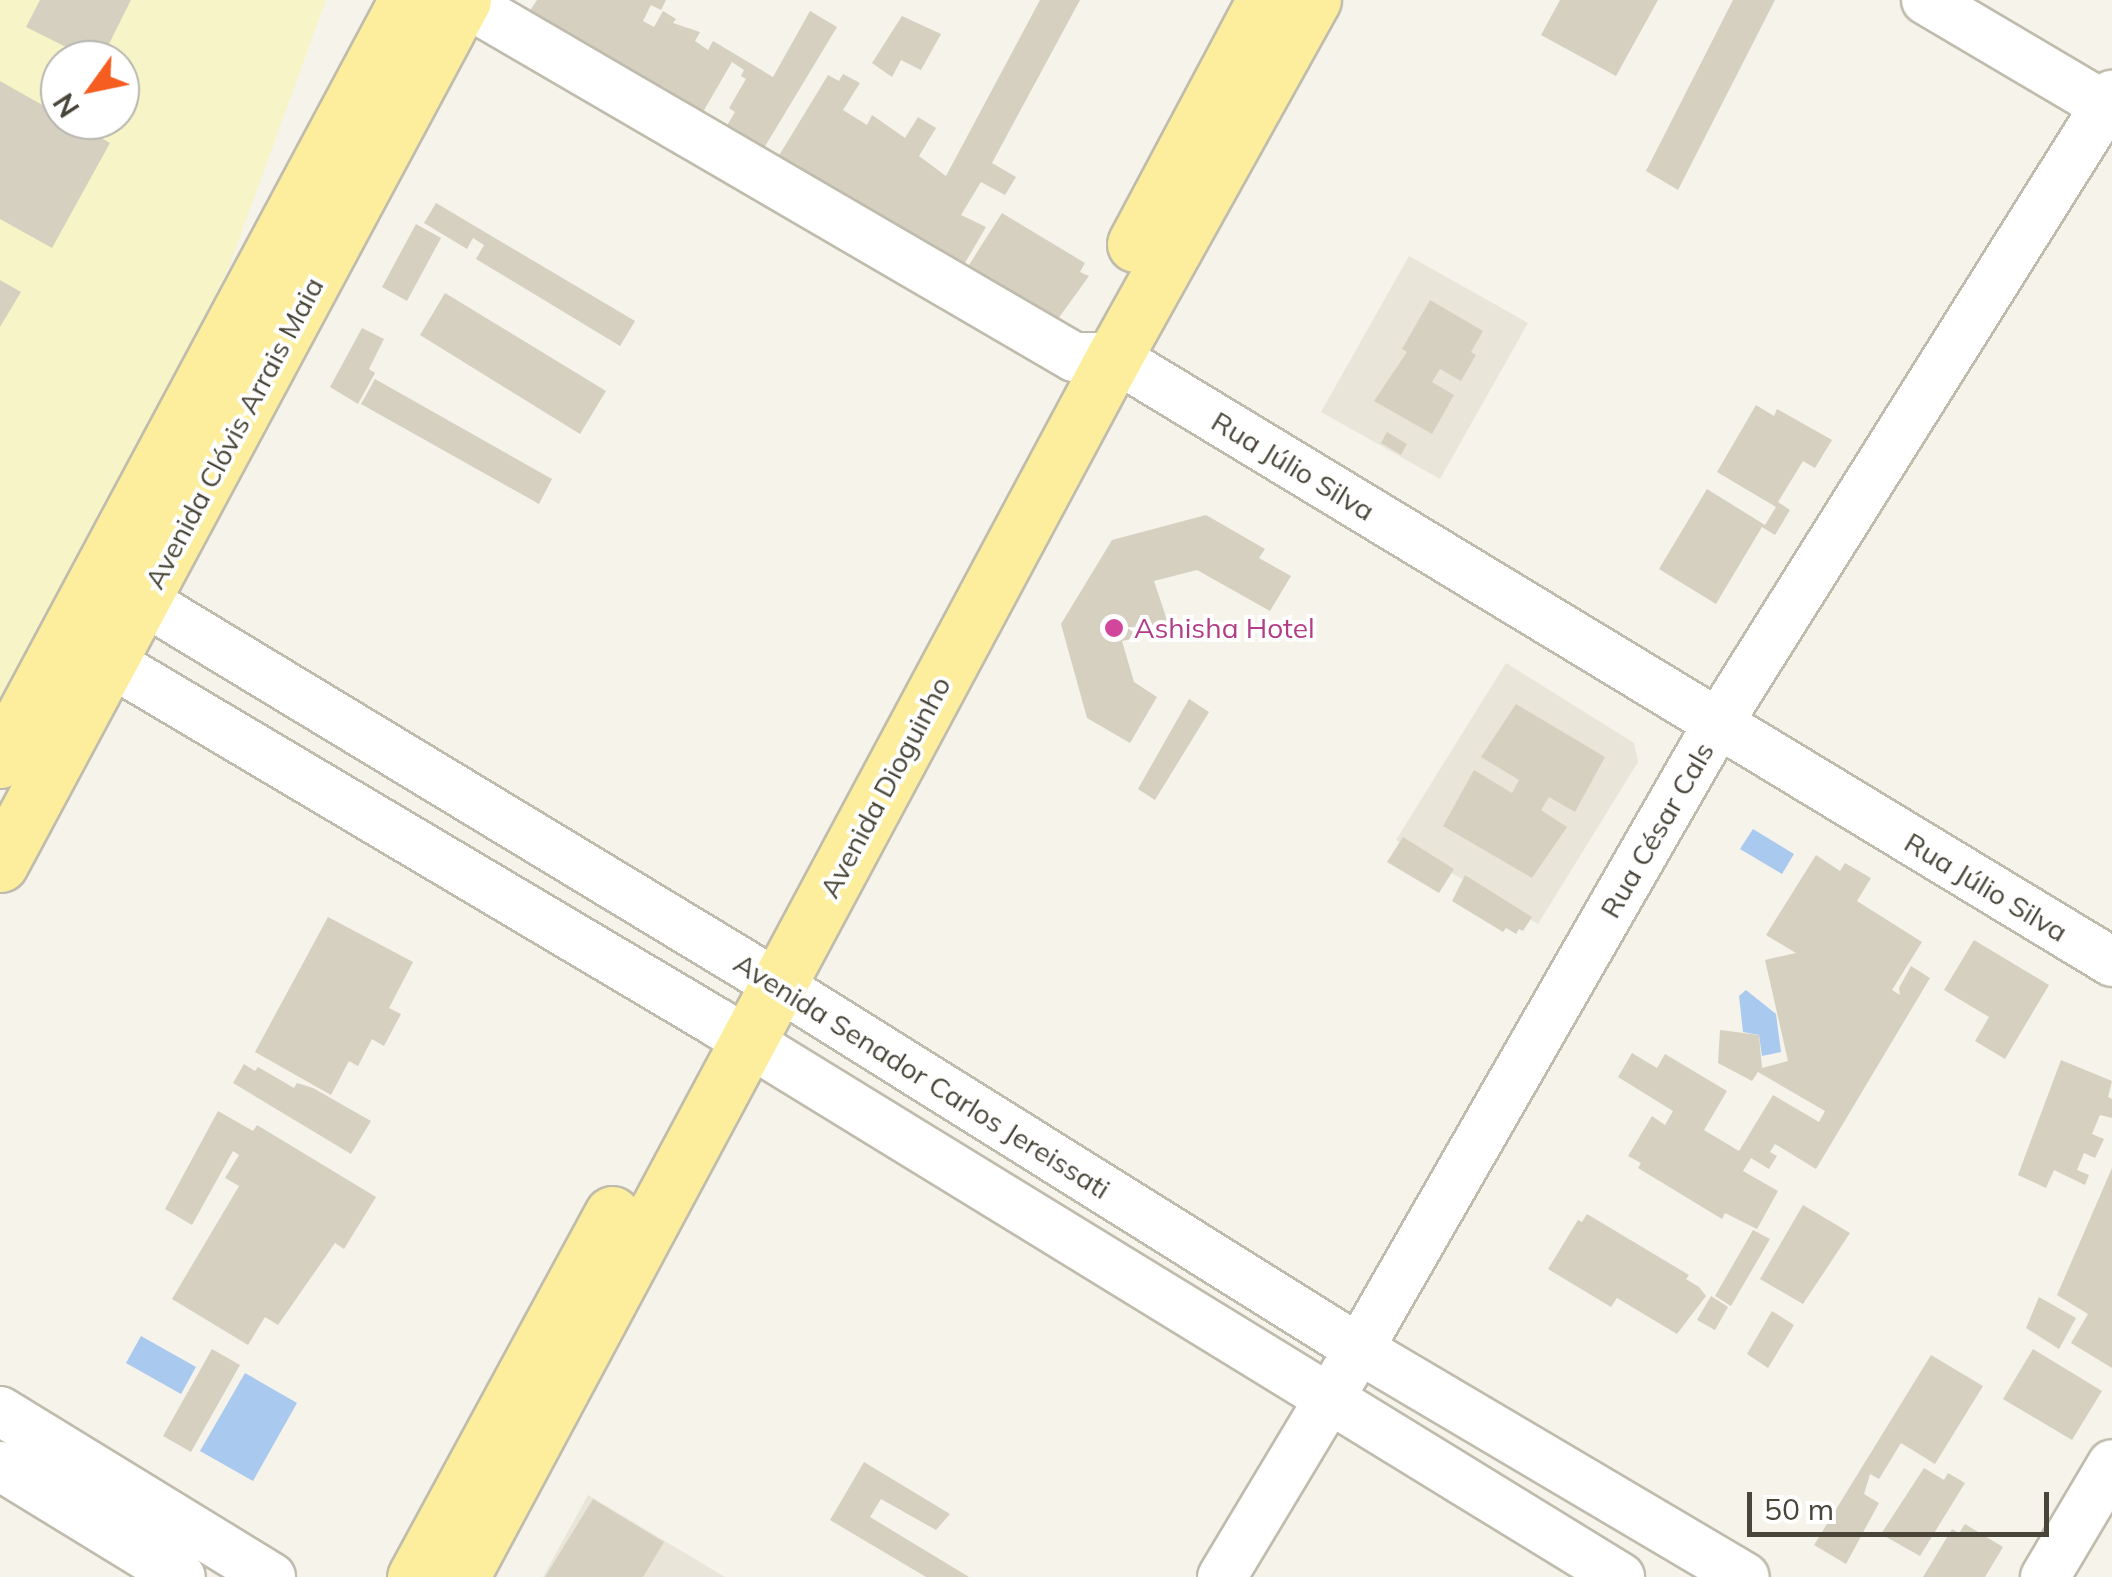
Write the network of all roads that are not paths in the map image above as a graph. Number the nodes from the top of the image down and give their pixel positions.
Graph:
1 (406, 0) edge
2 (1265, 0) edge
3 (1313, 0) edge
4 (1926, 0) edge
5 (463, 1) edge
6 (2110, 104) edge
7 (1094, 357) junction
8 (122, 587) junction
9 (88, 649) junction
10 (1717, 724) junction
11 (0, 760) edge
12 (0, 864) edge
13 (2112, 962) edge
14 (763, 976) junction
15 (732, 1031) junction
16 (1359, 1349) junction
17 (1328, 1402) junction
18 (0, 1411) edge
19 (2112, 1464) edge
20 (0, 1466) edge
21 (181, 1577) edge
22 (270, 1577) edge
23 (415, 1577) edge
24 (461, 1577) edge
25 (1222, 1577) edge
26 (1620, 1577) edge
27 (1744, 1577) edge
28 (2045, 1577) edge

1 - 8 main road, Avenida Clóvis Arrais Maia
2 - 7 main road, Avenida Dioguinho
3 - 7 main road, Avenida Dioguinho
4 - 6 street
5 - 7 street, Rua Júlio Silva
5 - 8 main road, Avenida Clóvis Arrais Maia
6 - 10 street, Rua César Cals
7 - 10 street, Rua Júlio Silva
7 - 14 main road, Avenida Dioguinho
8 - 9 main road, Avenida Clóvis Arrais Maia
8 - 14 street, Avenida Senador Carlos Jereissati
9 - 11 main road, Avenida Clóvis Arrais Maia
9 - 12 main road, Avenida Clóvis Arrais Maia
9 - 15 street
10 - 13 street, Rua Júlio Silva
10 - 16 street, Rua César Cals
14 - 15 main road, Avenida Dioguinho
14 - 16 street, Avenida Senador Carlos Jereissati
15 - 17 street
15 - 23 main road, Avenida Dioguinho
15 - 24 main road, Avenida Dioguinho
16 - 17 street, Rua César Cals
16 - 27 street, Avenida Senador Carlos Jereissati
17 - 25 street, Rua César Cals
17 - 26 street
18 - 22 street
19 - 28 street
20 - 21 street

